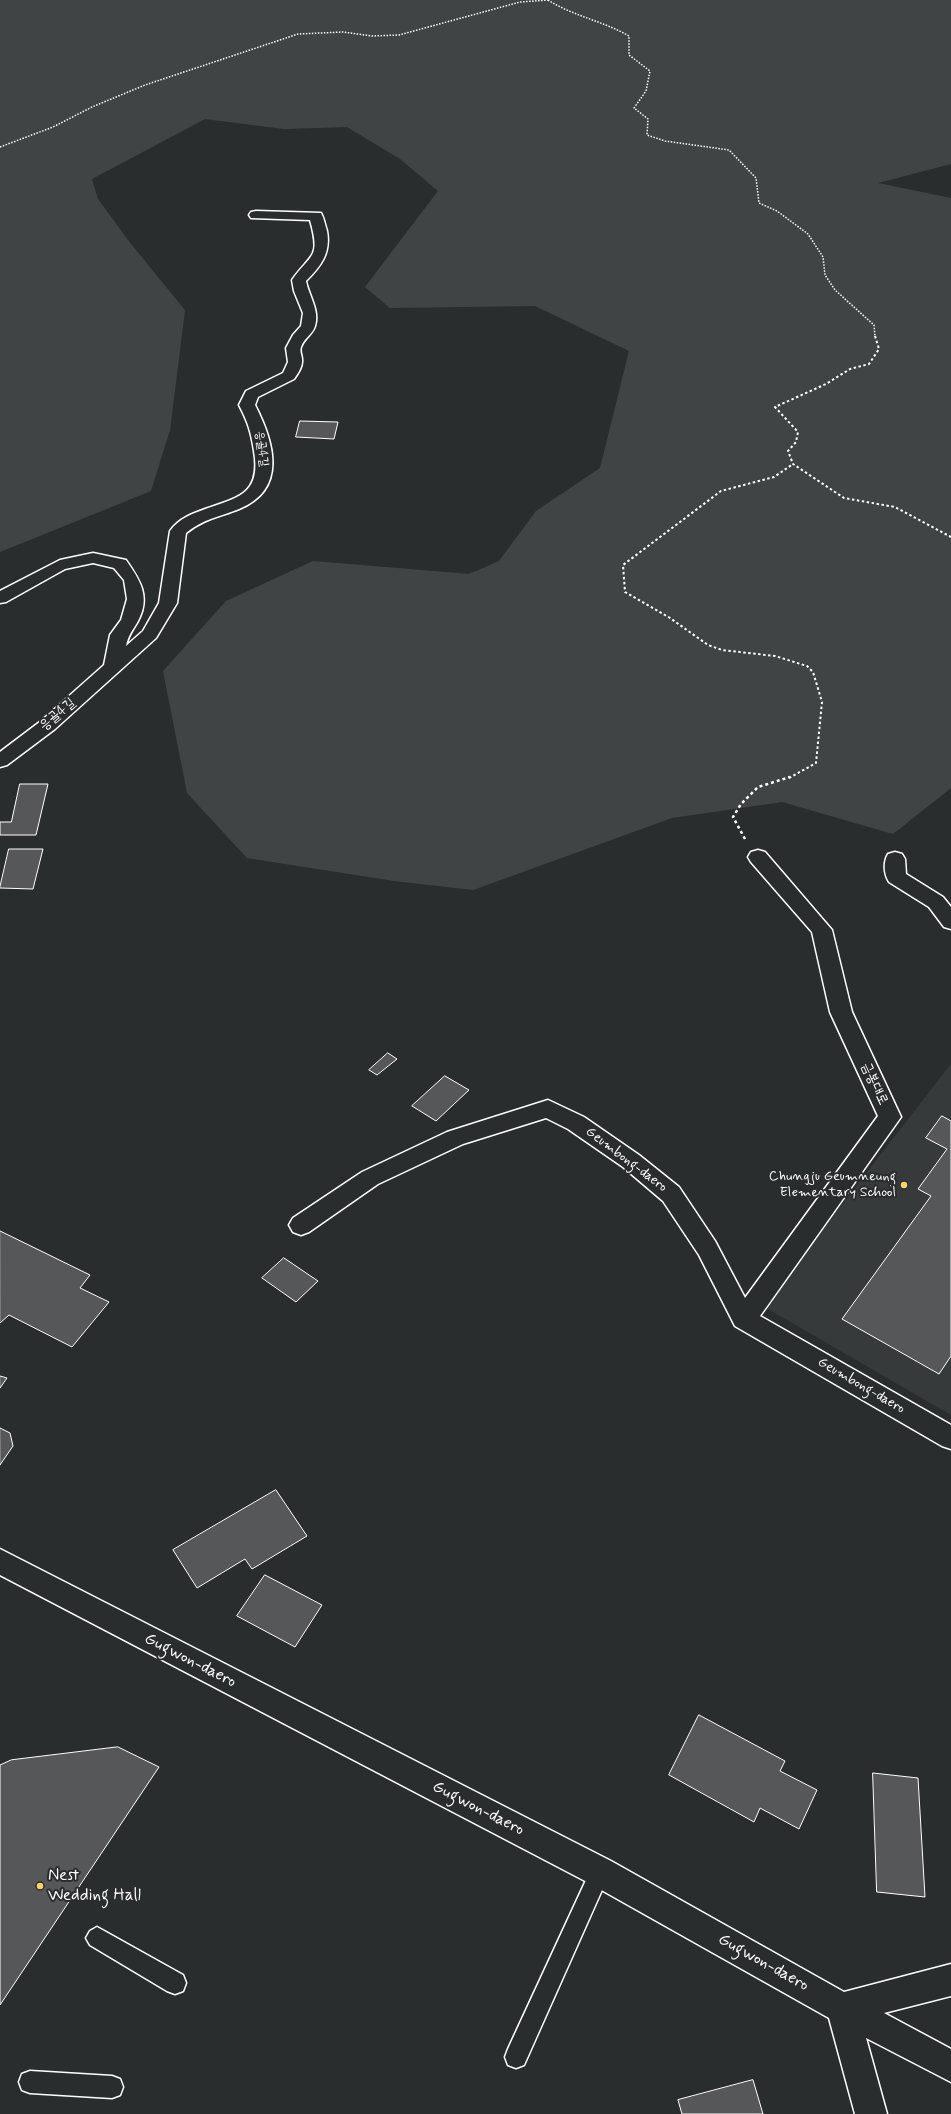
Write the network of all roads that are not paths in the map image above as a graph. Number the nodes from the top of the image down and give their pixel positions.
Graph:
1 (256, 215) dead end
2 (0, 598) edge
3 (113, 667) junction
4 (0, 761) edge
5 (758, 857) road end
6 (895, 859) dead end
7 (951, 922) edge
8 (301, 1225) dead end
9 (744, 1319) junction
10 (951, 1438) edge
11 (0, 1561) edge
12 (600, 1872) junction
13 (97, 1938) dead end
14 (951, 1980) edge
15 (175, 1983) dead end
16 (842, 2008) junction
17 (516, 2057) dead end
18 (951, 2066) edge
19 (30, 2082) dead end
20 (112, 2087) dead end
21 (871, 2114) edge

1 - 3 street, 응골4길
2 - 3 street
3 - 4 street, 응골4길
5 - 9 street, 금봉대로
6 - 7 street
8 - 9 street, Geumbong-daero
9 - 10 street, Geumbong-daero
11 - 12 street, Gugwon-daero
12 - 16 street, Gugwon-daero
12 - 17 lane
13 - 15 lane
14 - 16 street
16 - 18 street, Gugwon-daero
16 - 21 street
19 - 20 lane

